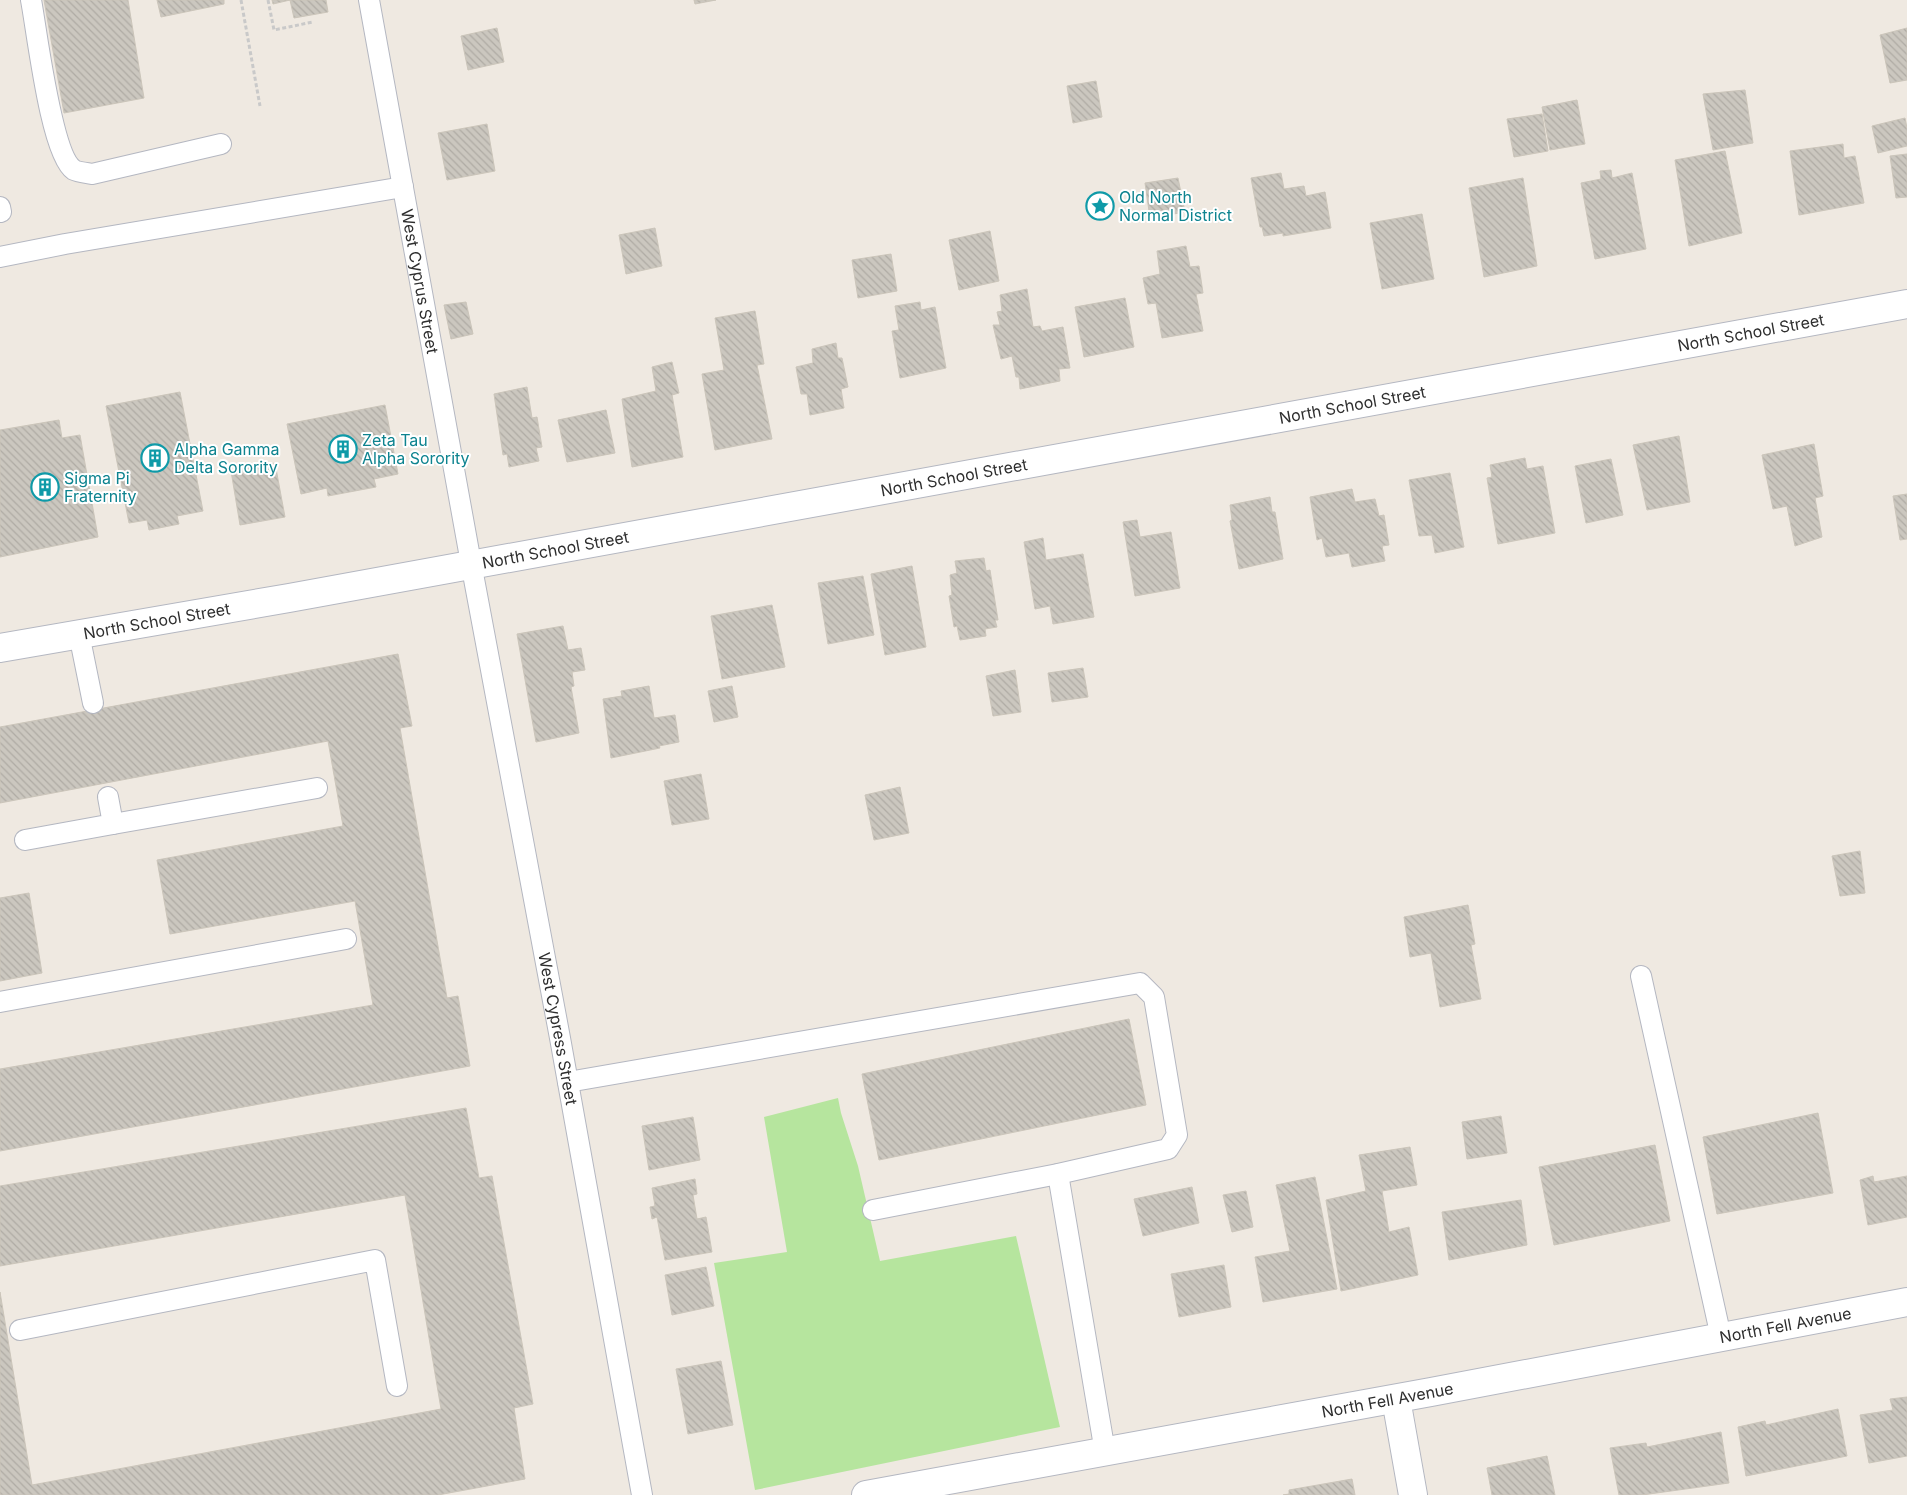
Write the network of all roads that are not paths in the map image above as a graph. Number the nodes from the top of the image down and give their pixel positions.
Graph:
1 (31, 0) edge
2 (369, 0) edge
3 (221, 144) dead end
4 (402, 187) junction
5 (0, 257) edge
6 (1907, 304) edge
7 (470, 563) junction
8 (79, 634) junction
9 (0, 648) edge
10 (93, 704) dead end
11 (317, 788) dead end
12 (108, 797) dead end
13 (113, 824) junction
14 (25, 840) dead end
15 (346, 939) dead end
16 (1641, 976) dead end
17 (0, 1002) edge
18 (568, 1082) junction
19 (1058, 1174) junction
20 (873, 1210) dead end
21 (1907, 1302) edge
22 (20, 1330) dead end
23 (1721, 1337) junction
24 (397, 1386) dead end
25 (1396, 1399) junction
26 (1105, 1452) junction
27 (902, 1492) edge
28 (642, 1495) edge
29 (866, 1495) edge
30 (1413, 1495) edge

1 - 3 lane
2 - 4 lane, West Cyprus Street
4 - 5 lane
4 - 7 lane, West Cyprus Street
6 - 7 street, North School Street
7 - 8 street, North School Street
7 - 18 lane, West Cypress Street
8 - 9 street, North School Street
8 - 10 lane
11 - 13 lane
12 - 13 lane
13 - 14 lane
15 - 17 lane
16 - 23 lane
18 - 19 lane
18 - 28 lane, West Cypress Street
19 - 20 lane
19 - 26 lane
21 - 23 street, North Fell Avenue
22 - 24 lane
23 - 25 street, North Fell Avenue
25 - 26 street, North Fell Avenue
25 - 30 street
26 - 27 street, North Fell Avenue
27 - 29 street, North Fell Avenue

